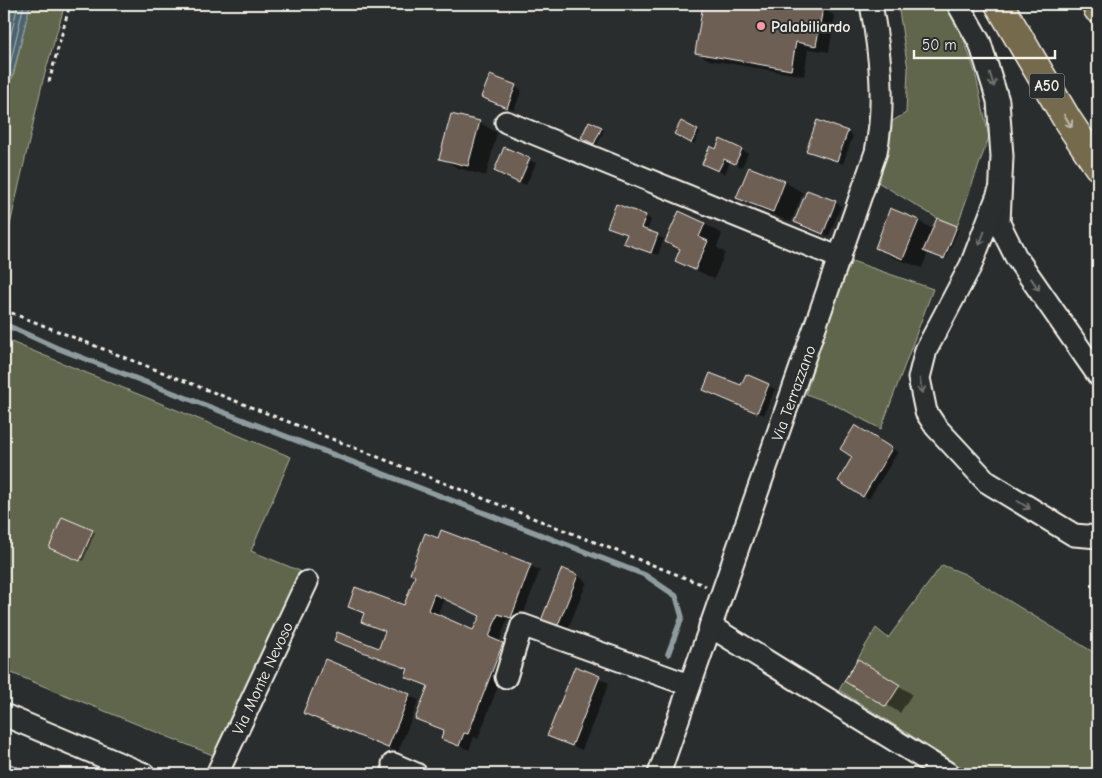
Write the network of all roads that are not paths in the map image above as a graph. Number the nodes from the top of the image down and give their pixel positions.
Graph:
1 (870, 4) edge
2 (958, 4) edge
3 (999, 4) edge
4 (1096, 4) edge
5 (1098, 9) edge
6 (506, 122) dead end
7 (1098, 166) edge
8 (999, 192) junction
9 (840, 258) junction
10 (1098, 376) edge
11 (1098, 537) edge
12 (307, 582) dead end
13 (710, 626) junction
14 (506, 677) dead end
15 (689, 685) junction
16 (4, 715) edge
17 (394, 764) dead end
18 (144, 774) edge
19 (217, 774) edge
20 (416, 774) edge
21 (659, 774) edge
22 (949, 774) edge

1 - 9 street, Via Terrazzano
2 -> 8 street
3 -> 7 highway, A50
4 - 5 highway
6 - 9 street
8 -> 10 street
8 -> 11 street
9 - 13 street, Via Terrazzano
12 - 19 street, Via Monte Nevoso
13 - 15 street, Via Terrazzano
13 - 22 street
14 - 15 street
15 - 21 street, Via Terrazzano
16 - 18 street
17 - 20 street

